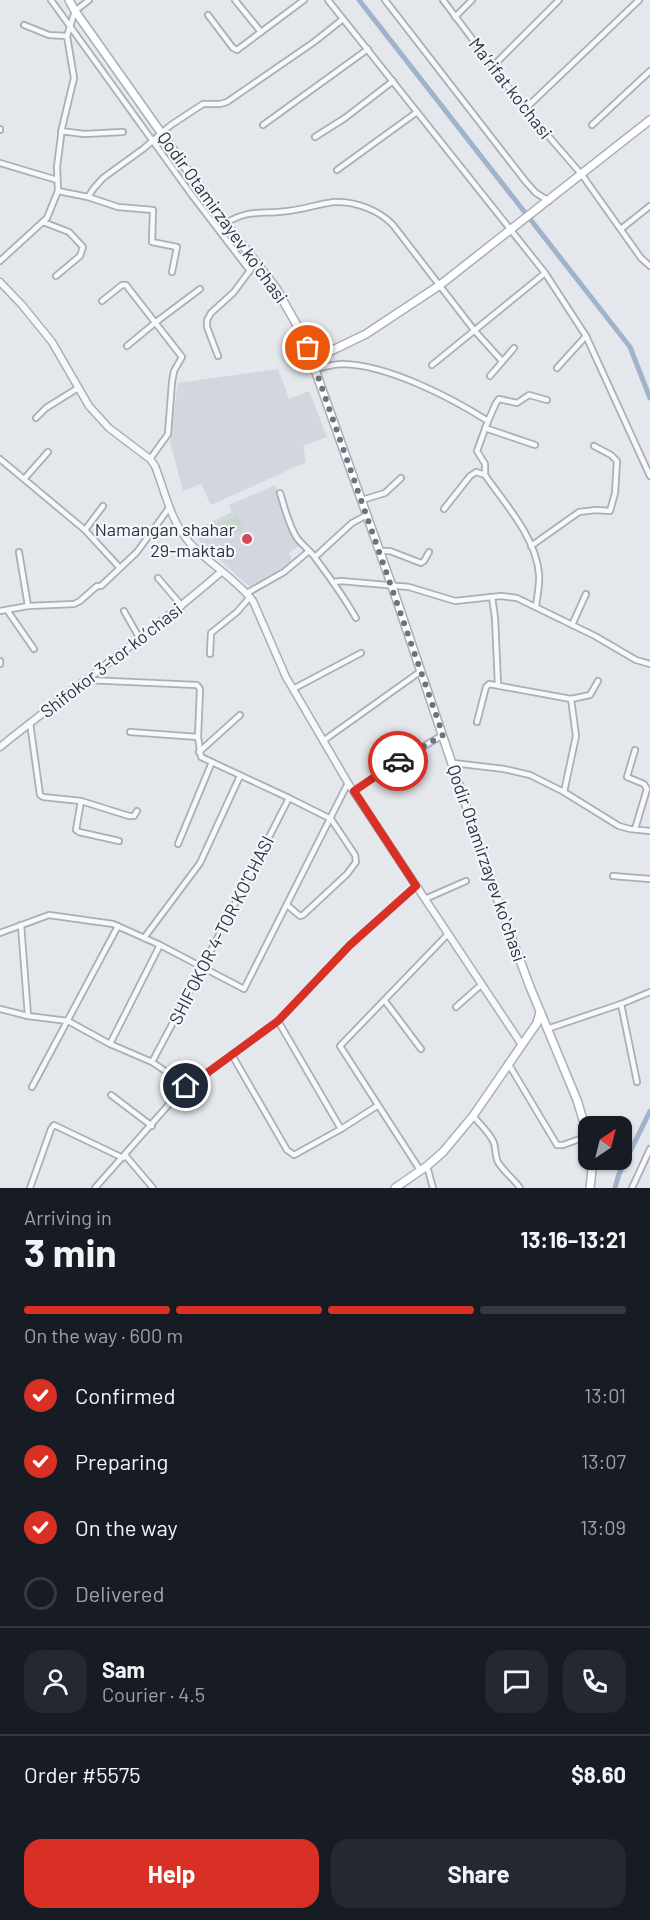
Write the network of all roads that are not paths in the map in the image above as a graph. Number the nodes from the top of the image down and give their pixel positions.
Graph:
1 (51, 0) edge
2 (69, 0) edge
3 (89, 0) edge
4 (235, 0) edge
5 (304, 0) edge
6 (328, 0) edge
7 (385, 0) edge
8 (443, 0) edge
9 (472, 0) edge
10 (559, 0) edge
11 (639, 0) edge
12 (75, 11) junction
13 (208, 15) dead end
14 (455, 17) junction
15 (343, 19) junction
16 (24, 25) dead end
17 (70, 27) junction
18 (261, 32) junction
19 (67, 36) junction
20 (368, 49) junction
21 (493, 66) junction
22 (650, 71) edge
23 (393, 81) junction
24 (525, 109) junction
25 (417, 112) junction
26 (650, 120) edge
27 (263, 125) dead end
28 (592, 125) dead end
29 (61, 131) junction
30 (123, 132) dead end
31 (161, 133) junction
32 (315, 137) dead end
33 (153, 141) junction
34 (181, 162) junction
35 (0, 163) edge
36 (173, 169) junction
37 (337, 170) dead end
38 (582, 175) junction
39 (57, 180) junction
40 (200, 188) junction
41 (58, 191) junction
42 (191, 194) junction
43 (88, 197) junction
44 (547, 202) junction
45 (650, 206) edge
46 (220, 216) junction
47 (43, 222) junction
48 (212, 222) junction
49 (226, 223) junction
50 (621, 229) junction
51 (513, 230) junction
52 (0, 261) edge
53 (256, 262) junction
54 (650, 266) edge
55 (250, 271) junction
56 (172, 272) dead end
57 (545, 273) junction
58 (56, 276) dead end
59 (0, 282) edge
60 (440, 285) junction
61 (200, 289) dead end
62 (102, 301) dead end
63 (156, 322) junction
64 (474, 330) junction
65 (586, 336) junction
66 (127, 346) dead end
67 (514, 348) dead end
68 (218, 356) dead end
69 (312, 360) junction
70 (502, 361) junction
71 (432, 365) dead end
72 (557, 368) dead end
73 (316, 369) junction
74 (490, 376) dead end
75 (78, 388) junction
76 (547, 400) dead end
77 (36, 418) dead end
78 (488, 421) junction
79 (485, 428) junction
80 (535, 445) dead end
81 (594, 446) dead end
82 (48, 452) dead end
83 (0, 459) edge
84 (150, 459) junction
85 (485, 475) junction
86 (650, 476) edge
87 (24, 478) junction
88 (401, 478) dead end
89 (280, 493) dead end
90 (362, 500) junction
91 (103, 506) dead end
92 (170, 508) junction
93 (444, 509) dead end
94 (367, 515) junction
95 (85, 530) junction
96 (531, 546) junction
97 (309, 551) junction
98 (380, 551) junction
99 (19, 552) dead end
100 (429, 552) dead end
101 (315, 557) junction
102 (120, 567) junction
103 (221, 572) junction
104 (158, 578) dead end
105 (334, 582) junction
106 (392, 586) junction
107 (586, 594) dead end
108 (249, 595) junction
109 (492, 597) junction
110 (28, 606) junction
111 (182, 606) junction
112 (536, 607) junction
113 (7, 610) junction
114 (124, 610) dead end
115 (0, 611) edge
116 (356, 618) dead end
117 (572, 625) junction
118 (140, 639) junction
119 (34, 649) dead end
120 (361, 653) dead end
121 (210, 654) dead end
122 (650, 664) edge
123 (421, 671) junction
124 (87, 680) junction
125 (598, 681) dead end
126 (498, 685) junction
127 (292, 689) junction
128 (571, 699) junction
129 (240, 715) dead end
130 (477, 722) dead end
131 (30, 723) junction
132 (130, 732) dead end
133 (443, 735) junction
134 (198, 737) junction
135 (323, 741) junction
136 (0, 747) edge
137 (635, 750) dead end
138 (199, 752) junction
139 (212, 762) junction
140 (453, 763) junction
141 (240, 776) junction
142 (348, 783) junction
143 (354, 791) junction
144 (564, 792) junction
145 (289, 798) junction
146 (81, 801) junction
147 (137, 811) dead end
148 (331, 819) junction
149 (635, 830) junction
150 (650, 831) edge
151 (118, 841) dead end
152 (178, 844) dead end
153 (613, 876) dead end
154 (650, 879) edge
155 (466, 881) dead end
156 (416, 886) junction
157 (425, 899) junction
158 (287, 905) junction
159 (21, 925) junction
160 (118, 926) junction
161 (0, 933) edge
162 (448, 934) junction
163 (144, 938) junction
164 (160, 945) junction
165 (202, 968) junction
166 (482, 984) junction
167 (650, 992) edge
168 (385, 1001) junction
169 (621, 1004) junction
170 (456, 1006) dead end
171 (0, 1010) edge
172 (540, 1011) junction
173 (28, 1016) junction
174 (68, 1021) junction
175 (278, 1021) junction
176 (547, 1029) junction
177 (110, 1044) junction
178 (522, 1045) junction
179 (420, 1050) dead end
180 (232, 1055) junction
181 (152, 1062) junction
182 (508, 1063) junction
183 (637, 1082) dead end
184 (186, 1086) junction
185 (32, 1087) dead end
186 (111, 1095) dead end
187 (377, 1106) junction
188 (473, 1116) junction
189 (582, 1116) edge
190 (152, 1126) junction
191 (341, 1129) junction
192 (578, 1140) edge
193 (650, 1149) edge
194 (124, 1156) junction
195 (427, 1166) junction
196 (420, 1170) junction
197 (592, 1170) edge
198 (30, 1188) edge
199 (95, 1188) edge
200 (153, 1188) edge
201 (395, 1188) edge
202 (433, 1188) edge
203 (520, 1188) edge
204 (590, 1188) edge
205 (632, 1188) edge

1 - 17 street
2 - 12 main road, Qodir Otamirzayev koʻchasi
3 - 12 street
4 - 18 street
5 - 18 street
6 - 15 street
7 - 44 street
8 - 14 street, Maʼrifat ko'chasi
9 - 14 street
10 - 21 street
11 - 24 street
12 - 17 street
12 - 31 main road, Qodir Otamirzayev koʻchasi
13 - 18 street
14 - 21 street, Maʼrifat ko'chasi
15 - 20 street
15 - 31 street
16 - 19 street
17 - 19 street
17 - 33 street
19 - 29 street
20 - 23 street
20 - 27 street
21 - 24 street, Maʼrifat ko'chasi
22 - 28 street
23 - 25 street
23 - 32 street
24 - 38 street, Maʼrifat ko'chasi
25 - 37 street
25 - 51 street
26 - 38 main road
29 - 30 street
29 - 39 street
31 - 33 street
31 - 34 main road, Qodir Otamirzayev koʻchasi
33 - 36 street
33 - 43 street
34 - 36 street
34 - 40 main road, Qodir Otamirzayev koʻchasi
35 - 39 street
36 - 42 street
38 - 44 main road
38 - 50 street, Maʼrifat ko'chasi
39 - 41 street
40 - 42 street
40 - 46 main road, Qodir Otamirzayev koʻchasi
41 - 43 street
41 - 47 street
42 - 48 street
43 - 56 street
44 - 51 main road
45 - 50 street
46 - 48 street
46 - 49 main road, Qodir Otamirzayev koʻchasi
47 - 52 street
47 - 58 street
48 - 55 street
49 - 53 main road, Qodir Otamirzayev koʻchasi
49 - 60 street
50 - 54 street, Maʼrifat ko'chasi
51 - 57 street
51 - 60 main road
53 - 55 street
53 - 69 main road, Qodir Otamirzayev koʻchasi
55 - 68 street
57 - 64 street
57 - 65 street
59 - 75 street
60 - 64 street
60 - 69 main road
61 - 63 street
62 - 63 street
63 - 66 street
63 - 84 street
64 - 70 street
64 - 71 street
65 - 72 street
65 - 86 street
67 - 70 street
69 - 73 main road, Qodir Otamirzayev koʻchasi
70 - 74 street
73 - 78 street
73 - 90 main road, Qodir Otamirzayev koʻchasi
75 - 77 street
75 - 84 street
76 - 78 street
78 - 79 street
79 - 80 street
79 - 85 street
81 - 96 street
82 - 87 street
83 - 87 street
84 - 92 street
85 - 93 street
85 - 96 street
87 - 95 street
88 - 90 street
89 - 97 street
90 - 94 main road, Qodir Otamirzayev koʻchasi
91 - 95 street
92 - 102 street
92 - 103 street
94 - 98 main road, Qodir Otamirzayev koʻchasi
94 - 101 street
95 - 102 street
96 - 112 street
97 - 101 street
97 - 108 street
98 - 100 street
98 - 106 main road, Qodir Otamirzayev koʻchasi
99 - 110 street
101 - 105 street
102 - 110 street
103 - 108 street
103 - 111 street, Shifokor 3-tor koʼchasi
104 - 111 street
105 - 106 street
105 - 116 street
106 - 109 street
106 - 123 main road, Qodir Otamirzayev koʻchasi
107 - 117 street
108 - 121 street
108 - 127 street
109 - 112 street
109 - 126 street
110 - 113 street
111 - 118 street, Shifokor 3-tor koʼchasi
112 - 117 street
113 - 115 street
113 - 119 street
114 - 118 street
117 - 122 street
118 - 124 street, Shifokor 3-tor koʼchasi
120 - 127 street
123 - 133 main road, Qodir Otamirzayev koʻchasi
123 - 135 street
124 - 131 street, Shifokor 3-tor koʼchasi
124 - 134 street
125 - 128 street
126 - 128 street
126 - 130 street
127 - 135 street
128 - 144 street
129 - 138 street
131 - 136 street, Shifokor 3-tor koʼchasi
131 - 146 street
132 - 134 street
133 - 140 main road, Qodir Otamirzayev koʻchasi
133 - 143 street
134 - 138 street
135 - 142 street
137 - 149 street
138 - 139 street
139 - 141 street
139 - 152 street
140 - 144 street
140 - 172 main road, Qodir Otamirzayev koʻchasi
141 - 145 street
141 - 163 street
142 - 143 street
142 - 148 street
143 - 156 street
144 - 149 street
145 - 148 street
145 - 165 street, SHIFOKOR 4-TOR KO'CHASI
146 - 147 street
146 - 151 street
148 - 158 street
148 - 158 street
149 - 150 street
153 - 154 street
155 - 157 street
156 - 157 street
156 - 175 street
157 - 162 street
158 - 165 street
159 - 160 street
159 - 161 street
159 - 173 street
160 - 163 street
160 - 174 street
162 - 166 street
162 - 168 street
163 - 164 street
164 - 165 street
164 - 177 street
165 - 181 street, SHIFOKOR 4-TOR KO'CHASI
166 - 170 street
166 - 178 street
167 - 169 street
168 - 179 street
168 - 187 street
169 - 176 street
169 - 183 street
171 - 173 street
172 - 176 main road, Qodir Otamirzayev koʻchasi
172 - 178 main road
173 - 174 street
174 - 177 street
174 - 185 street
175 - 180 street
175 - 191 street
176 - 189 main road, Qodir Otamirzayev koʻchasi
177 - 181 street
178 - 182 main road
180 - 184 street
180 - 191 street
181 - 184 street
182 - 188 main road
182 - 192 street
184 - 190 street
186 - 190 street
187 - 191 street
187 - 196 street
188 - 195 main road
188 - 203 street
190 - 194 street
193 - 205 street
194 - 198 street
194 - 199 street
194 - 200 street
195 - 196 main road
195 - 202 street
196 - 201 main road
197 - 204 main road

